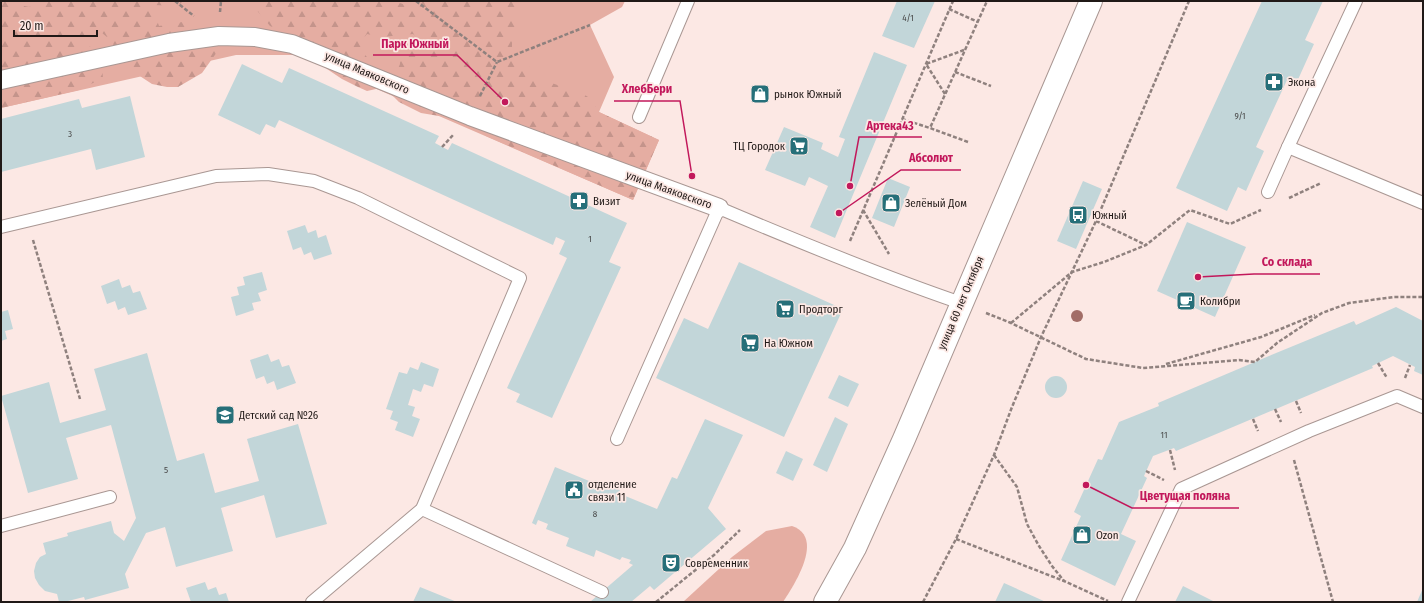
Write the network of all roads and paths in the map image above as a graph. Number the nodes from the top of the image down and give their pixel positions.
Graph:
1 (416, 1) edge
2 (688, 1) edge
3 (953, 1) edge
4 (987, 1) edge
5 (1091, 1) edge
6 (1190, 1) edge
7 (1356, 1) edge
8 (949, 9) junction
9 (978, 22) junction
10 (590, 25) dead end
11 (965, 50) junction
12 (497, 62) junction
13 (926, 64) junction
14 (955, 72) junction
15 (1, 80) edge
16 (991, 86) dead end
17 (945, 94) junction
18 (470, 116) junction
19 (639, 117) dead end
20 (902, 119) junction
21 (930, 128) junction
22 (968, 142) dead end
23 (1288, 147) junction
24 (1347, 172) junction
25 (1268, 192) dead end
26 (1285, 199) dead end
27 (1423, 203) edge
28 (718, 208) junction
29 (1264, 209) dead end
30 (864, 210) junction
31 (28, 220) junction
32 (1096, 222) junction
33 (1, 227) edge
34 (1146, 245) junction
35 (842, 260) junction
36 (1072, 272) junction
37 (906, 284) junction
38 (1423, 297) edge
39 (961, 303) junction
40 (1322, 313) junction
41 (1011, 323) junction
42 (1041, 337) junction
43 (1160, 366) junction
44 (80, 399) dead end
45 (1423, 407) edge
46 (1275, 410) dead end
47 (617, 440) dead end
48 (1288, 440) junction
49 (994, 454) junction
50 (110, 497) dead end
51 (422, 509) junction
52 (1, 526) edge
53 (740, 530) dead end
54 (956, 539) junction
55 (1064, 581) junction
56 (602, 592) dead end
57 (312, 602) edge
58 (656, 602) edge
59 (825, 602) edge
60 (923, 602) edge
61 (1110, 602) edge
62 (1128, 602) edge
63 (1333, 602) edge

1 - 12 path
2 - 19 lane
3 - 8 path
4 - 9 path
5 - 39 main road, улица 60 лет Октября
6 - 32 path
7 - 23 lane
8 - 9 path
8 - 13 path
9 - 11 path
10 - 12 path
11 - 13 path
11 - 14 path
12 - 18 path
13 - 17 path
13 - 20 path
14 - 16 path
14 - 17 path
15 - 18 street, улица Маяковского
17 - 21 path
18 - 28 street, улица Маяковского
20 - 21 path
20 - 30 path
21 - 22 path
23 - 24 lane
23 - 25 lane
24 - 26 path
24 - 27 lane
28 - 35 lane
28 - 47 lane
29 - 34 path
30 - 35 path
30 - 37 path
31 - 33 lane
31 - 44 path
31 - 51 lane
32 - 34 path
32 - 36 path
34 - 36 path
35 - 37 lane
36 - 41 path
36 - 42 path
37 - 39 lane
38 - 40 path
39 - 41 path
39 - 59 main road, улица 60 лет Октября
40 - 43 path
40 - 43 path
41 - 42 path
42 - 43 path
42 - 49 path
45 - 48 lane
46 - 48 path
48 - 62 lane
48 - 63 path
49 - 54 path
49 - 55 path
50 - 52 lane
51 - 56 lane
51 - 57 lane
53 - 58 path
54 - 55 path
54 - 60 path
55 - 61 path

